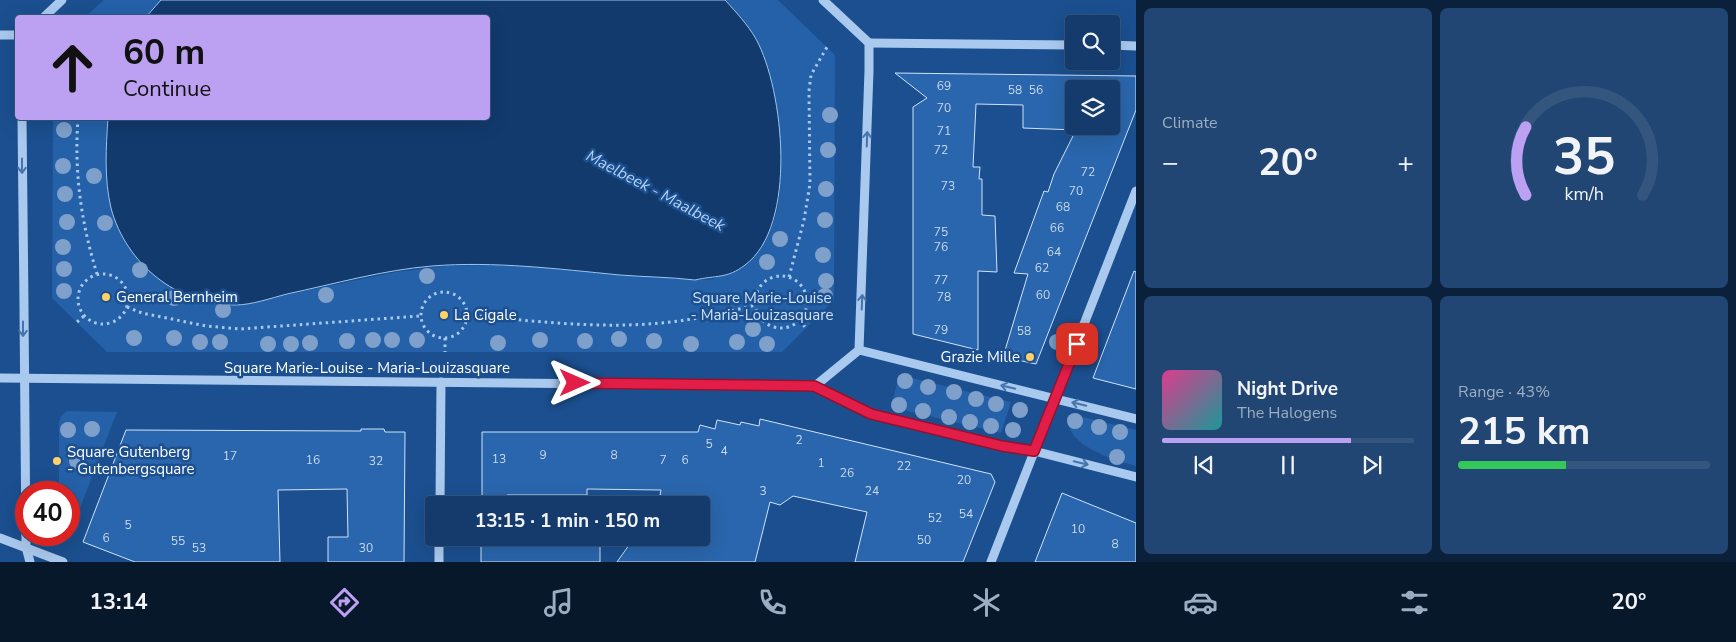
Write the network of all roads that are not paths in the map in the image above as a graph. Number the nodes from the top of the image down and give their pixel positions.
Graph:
1 (62, 0) edge
2 (823, 0) edge
3 (46, 15) edge
4 (0, 35) edge
5 (15, 35) edge
6 (869, 43) junction
7 (1065, 45) edge
8 (1120, 46) edge
9 (1136, 46) edge
10 (22, 120) edge
11 (1136, 191) edge
12 (859, 350) junction
13 (0, 378) edge
14 (25, 379) junction
15 (441, 382) junction
16 (814, 386) junction
17 (1056, 398) junction
18 (1136, 419) edge
19 (1034, 451) junction
20 (1136, 477) edge
21 (440, 496) edge
22 (0, 538) edge
23 (439, 546) edge
24 (26, 547) junction
25 (30, 562) edge
26 (63, 562) edge
27 (439, 562) edge
28 (991, 562) edge

1 - 3 street
2 - 6 street
4 - 5 street
6 - 7 street
12 -> 6 street
8 - 9 street
10 -> 14 street
11 - 17 street
12 - 16 street
17 -> 12 street
13 - 14 street
14 - 15 street, Square Marie-Louise - Maria-Louizasquare
14 - 24 street
15 - 16 street, Square Marie-Louise - Maria-Louizasquare
15 - 21 street
16 - 19 street
18 -> 17 street
17 - 19 street
19 -> 20 street
19 - 28 street
22 - 24 street
23 - 27 street
24 - 25 street
24 - 26 street

